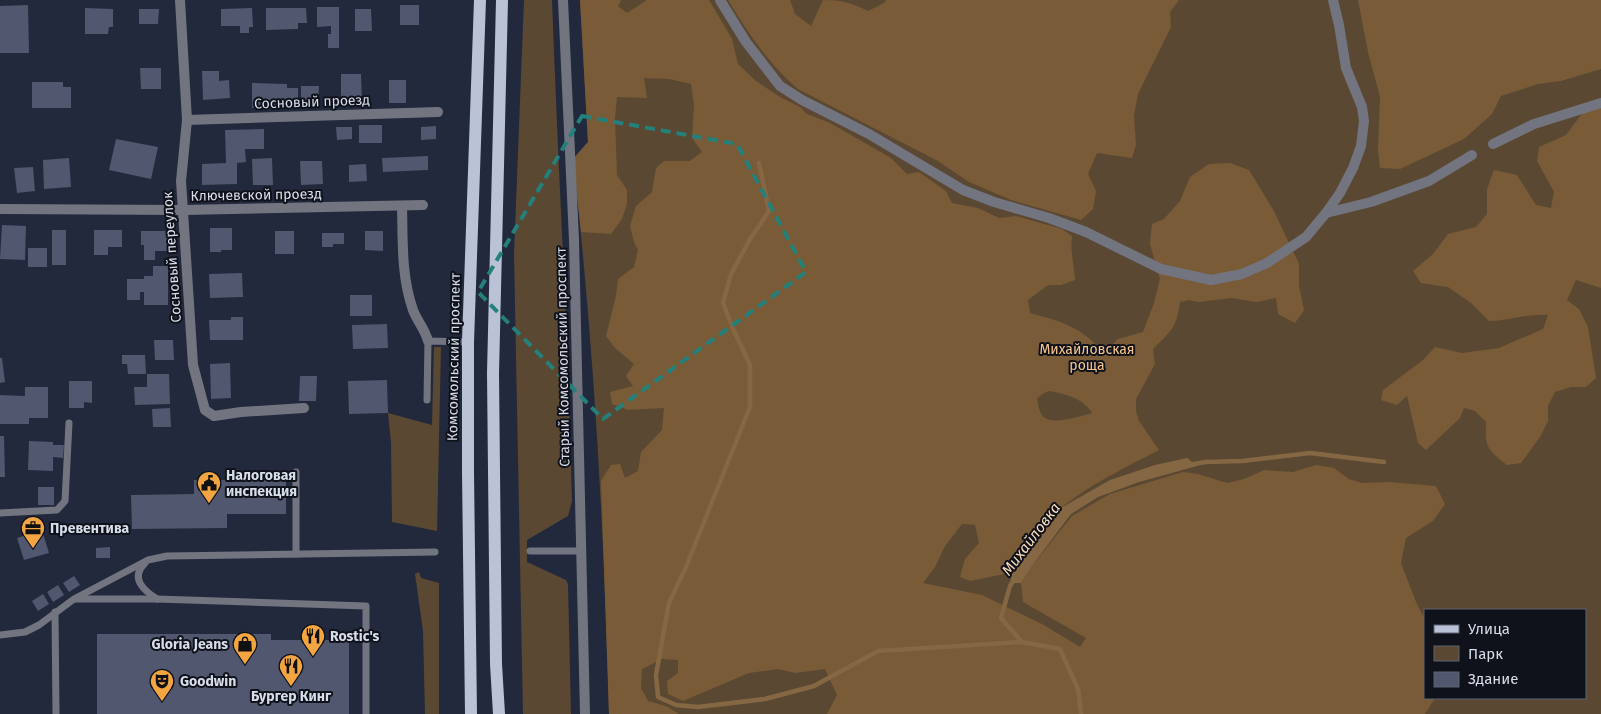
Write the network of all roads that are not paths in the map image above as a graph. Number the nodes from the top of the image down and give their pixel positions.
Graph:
1 (180, 0) edge
2 (480, 0) edge
3 (502, 0) edge
4 (563, 0) edge
5 (720, 0) edge
6 (1333, 0) edge
7 (1601, 103) edge
8 (438, 112) dead end
9 (187, 120) junction
10 (1493, 144) dead end
11 (1472, 155) dead end
12 (422, 205) dead end
13 (402, 206) junction
14 (0, 209) edge
15 (184, 210) junction
16 (1326, 212) junction
17 (428, 341) junction
18 (468, 342) junction
19 (427, 400) dead end
20 (304, 408) dead end
21 (68, 424) dead end
22 (296, 472) dead end
23 (0, 513) edge
24 (581, 550) junction
25 (530, 551) dead end
26 (435, 552) dead end
27 (296, 554) junction
28 (148, 560) junction
29 (74, 599) junction
30 (157, 599) junction
31 (55, 612) junction
32 (0, 635) edge
33 (56, 714) edge
34 (366, 714) edge
35 (471, 714) edge
36 (499, 714) edge
37 (585, 714) edge

1 - 9 street, Сосновый переулок
2 - 18 main road, Комсомольский проспект
3 - 36 main road
4 - 24 street, Старый Комсомольский проспект
5 - 16 street
6 - 16 street
7 - 10 street
8 - 9 street, Сосновый проезд
9 - 15 street, Сосновый переулок
11 - 16 street
12 - 13 street, Ключевской проезд
13 - 15 street, Ключевской проезд
13 - 17 street
14 - 15 street, Ключевской проезд
15 - 20 street, Сосновый переулок
17 - 18 lane
17 - 19 lane
18 - 35 main road, Комсомольский проспект
21 - 23 lane
22 - 27 lane
24 - 25 lane
24 - 37 street, Старый Комсомольский проспект
26 - 27 lane
27 - 28 lane
28 - 29 lane
28 - 30 lane
29 - 30 lane
29 - 31 lane
30 - 34 lane
31 - 32 lane
31 - 33 lane

